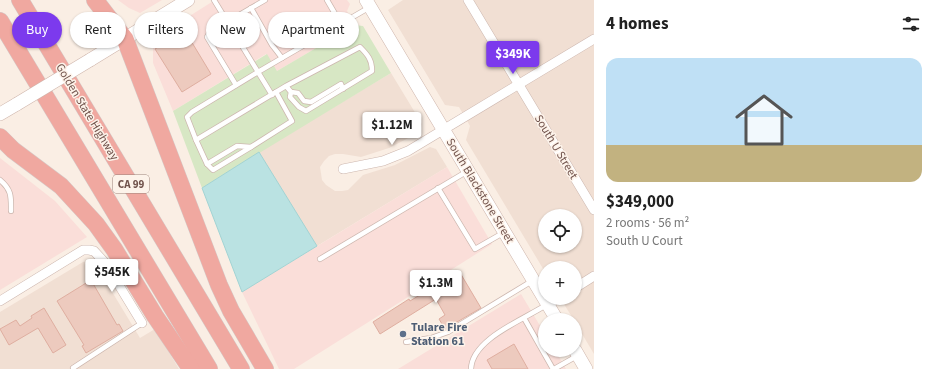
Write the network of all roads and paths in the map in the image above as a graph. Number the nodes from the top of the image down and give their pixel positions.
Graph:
1 (20, 0) edge
2 (95, 0) edge
3 (188, 0) edge
4 (214, 0) edge
5 (265, 0) edge
6 (326, 0) edge
7 (468, 0) edge
8 (368, 3) edge
9 (251, 8) junction
10 (104, 12) edge
11 (222, 12) edge
12 (244, 12) edge
13 (334, 12) edge
14 (356, 12) edge
15 (0, 20) edge
16 (126, 38) edge
17 (126, 42) edge
18 (593, 43) edge
19 (110, 48) edge
20 (214, 48) edge
21 (244, 48) edge
22 (299, 48) edge
23 (282, 58) junction
24 (258, 72) junction
25 (518, 84) junction
26 (236, 85) junction
27 (286, 86) junction
28 (343, 89) junction
29 (290, 92) junction
30 (274, 94) junction
31 (0, 114) edge
32 (443, 130) junction
33 (0, 137) edge
34 (196, 140) junction
35 (251, 147) junction
36 (207, 164) junction
37 (343, 169) dead end
38 (468, 171) junction
39 (0, 180) edge
40 (438, 188) junction
41 (594, 210) edge
42 (12, 211) dead end
43 (504, 232) junction
44 (320, 259) dead end
45 (594, 276) edge
46 (533, 280) junction
47 (582, 284) edge
48 (538, 285) edge
49 (0, 301) edge
50 (546, 305) edge
51 (524, 318) junction
52 (142, 323) joint
53 (406, 342) dead end
54 (570, 357) edge
55 (578, 357) edge
56 (73, 368) edge
57 (191, 369) edge
58 (209, 369) edge
59 (241, 369) edge
60 (265, 369) edge
61 (470, 369) edge
62 (554, 369) edge
63 (586, 369) edge

1 - 59 highway, Golden State Highway / CA 99
2 - 10 highway
3 - 16 main road
4 - 11 lane
5 - 9 lane
6 - 13 lane
7 - 25 street, South U Street
8 - 14 lane
8 - 32 main road, South Blackstone Street
9 - 12 lane
9 - 23 lane
15 - 58 highway, CA 99
17 - 60 highway
18 - 25 street
19 - 31 main road, bridge
20 - 26 lane
21 - 24 lane
22 - 23 lane
23 - 24 lane
24 - 26 lane
24 - 30 lane
25 - 32 street
25 - 41 street, South U Street
26 - 34 lane
27 - 28 lane
27 - 29 lane
27 - 30 lane
28 - 29 lane
28 - 29 lane
30 - 34 lane
30 - 35 lane
32 - 37 street
32 - 38 main road, South Blackstone Street
33 - 57 highway
34 - 36 lane
35 - 36 lane
35 - 36 lane
38 - 40 lane
38 - 43 main road, South Blackstone Street
39 - 42 lane
40 - 43 lane
40 - 44 lane
43 - 46 main road, South Blackstone Street
45 - 47 street
46 - 48 main road, South Blackstone Street
46 - 53 lane
49 - 52 street
50 - 51 lane
51 - 61 lane
51 - 62 lane
52 - 56 lane
54 - 62 lane
55 - 63 main road

